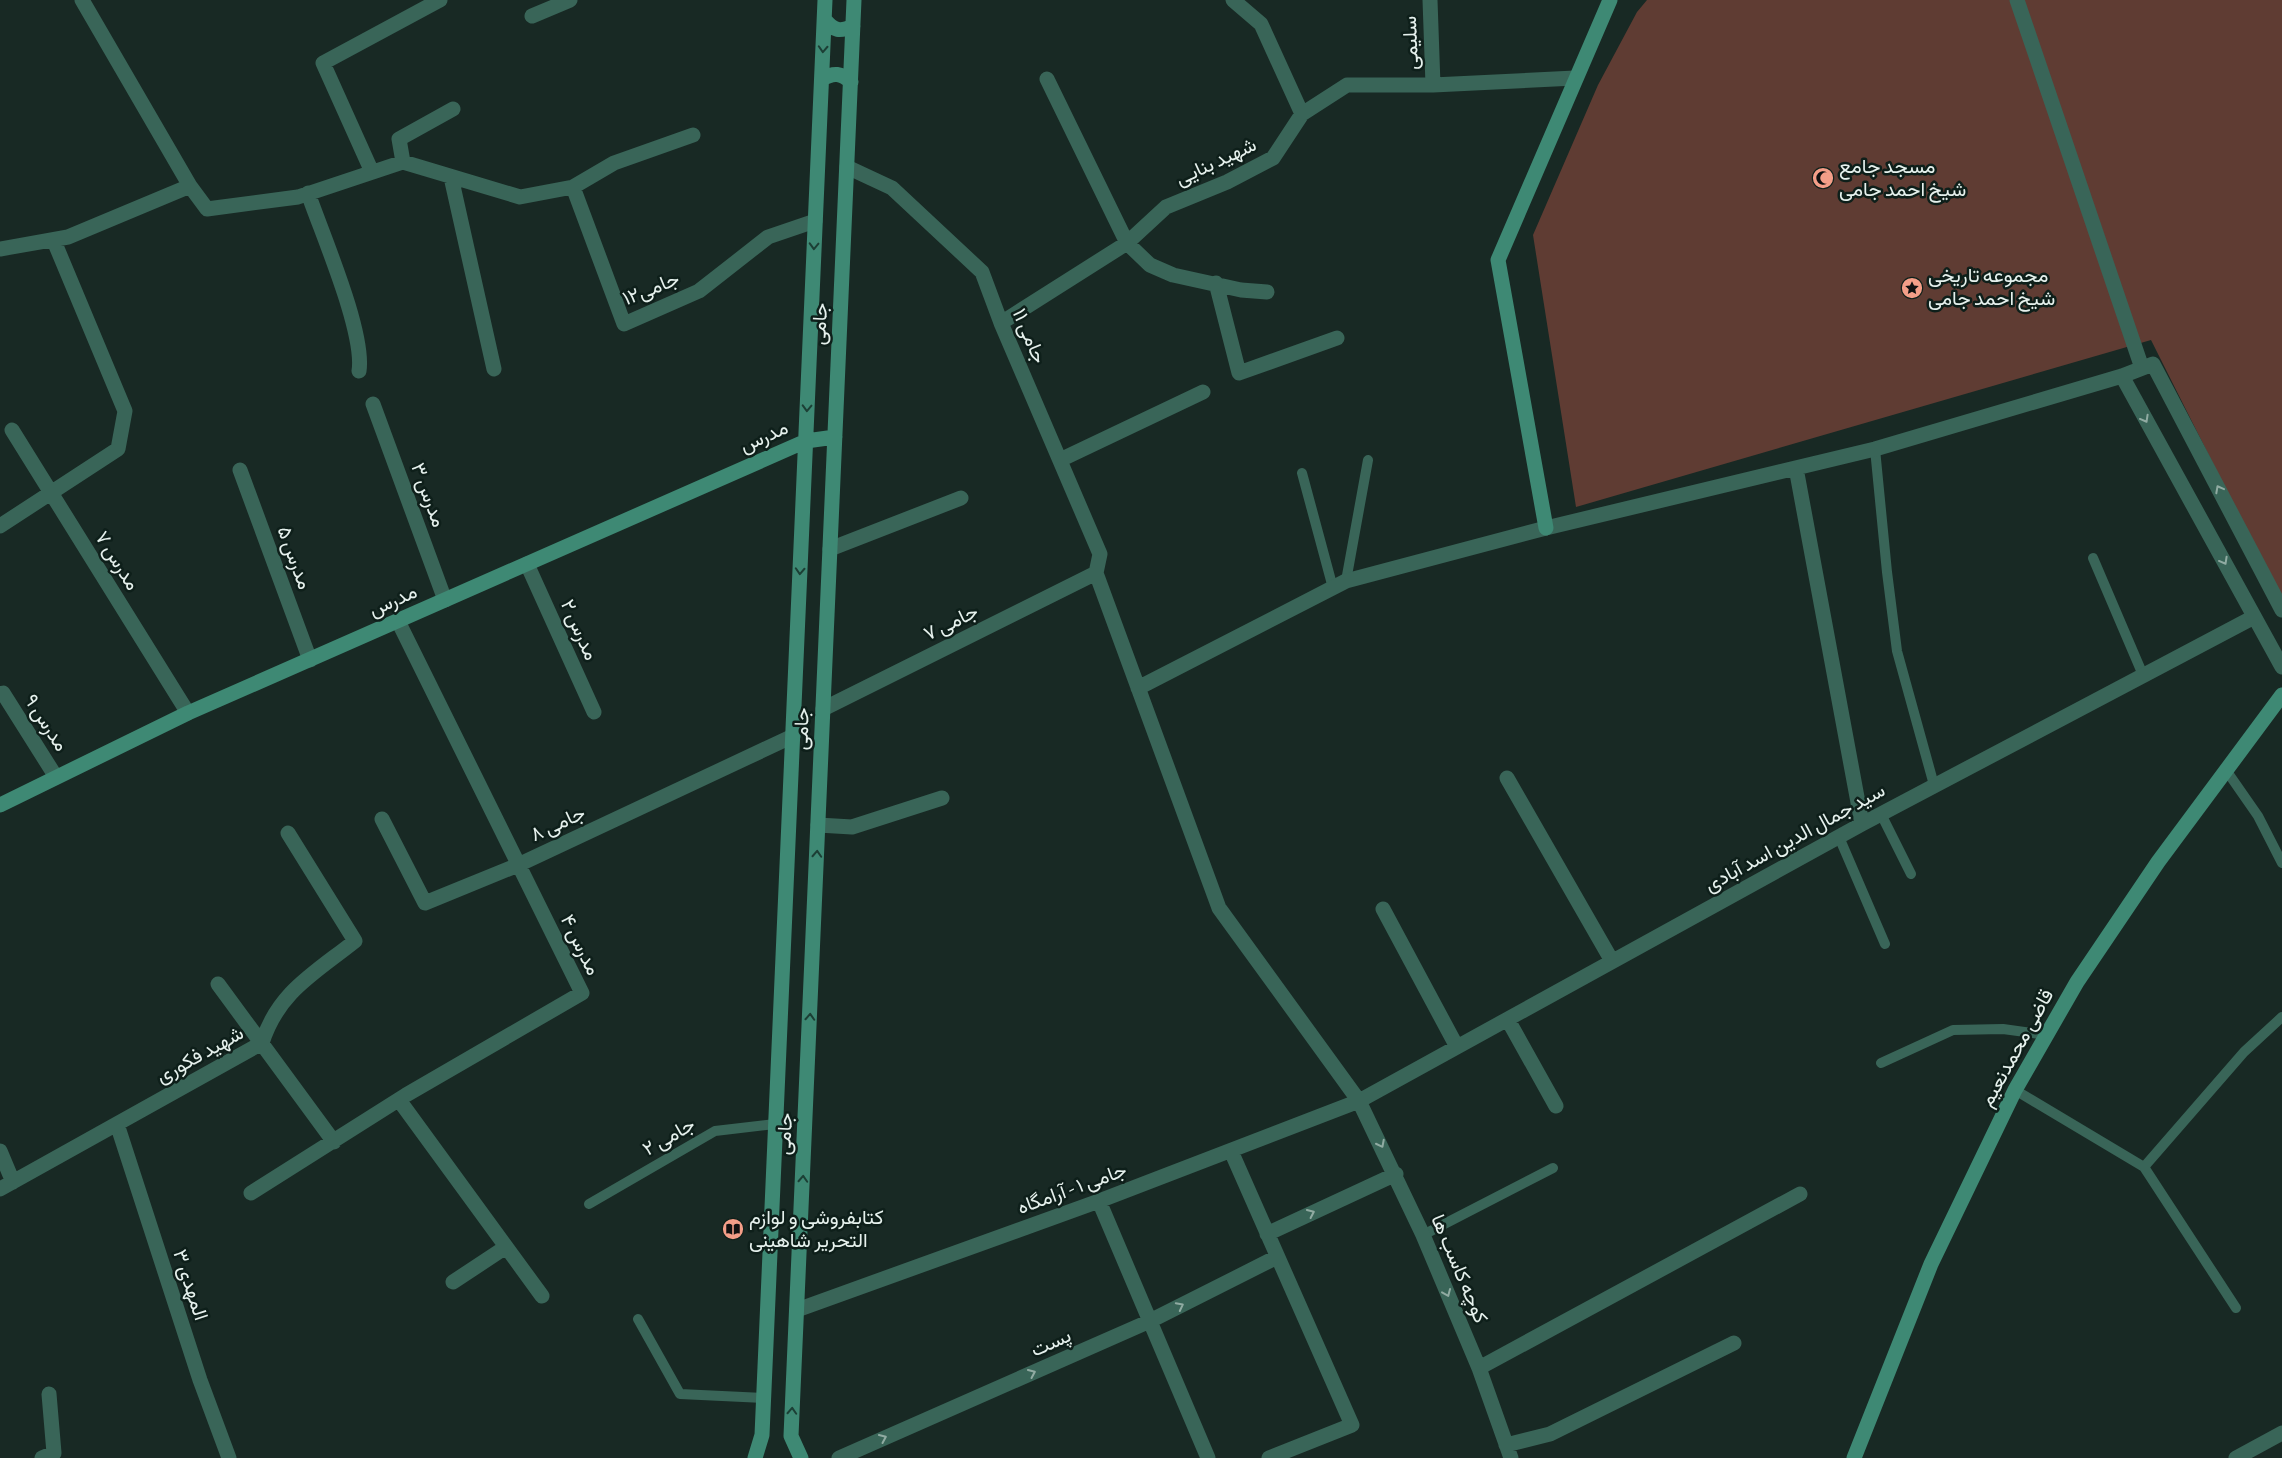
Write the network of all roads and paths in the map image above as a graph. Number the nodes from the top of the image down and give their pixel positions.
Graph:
1 (82, 0) edge
2 (440, 0) edge
3 (570, 0) edge
4 (825, 0) edge
5 (854, 0) edge
6 (1233, 0) edge
7 (1430, 0) edge
8 (1610, 0) edge
9 (2016, 0) edge
10 (532, 16) dead end
11 (825, 20) junction
12 (853, 26) junction
13 (1575, 78) junction
14 (822, 79) junction
15 (1047, 79) dead end
16 (851, 82) junction
17 (1433, 85) junction
18 (453, 110) dead end
19 (1302, 114) junction
20 (693, 135) dead end
21 (403, 162) junction
22 (847, 167) junction
23 (372, 172) junction
24 (451, 176) junction
25 (190, 186) junction
26 (573, 188) junction
27 (308, 193) junction
28 (815, 221) junction
29 (54, 241) junction
30 (1127, 243) junction
31 (0, 249) edge
32 (1216, 283) junction
33 (1267, 292) dead end
34 (1001, 323) junction
35 (1337, 338) dead end
36 (2148, 366) junction
37 (494, 369) dead end
38 (359, 371) dead end
39 (2122, 376) junction
40 (1203, 392) dead end
41 (373, 404) dead end
42 (12, 430) dead end
43 (835, 437) junction
44 (806, 441) junction
45 (1875, 448) junction
46 (1060, 460) junction
47 (1368, 460) dead end
48 (1796, 468) junction
49 (240, 470) dead end
50 (1302, 472) dead end
51 (51, 492) junction
52 (961, 498) dead end
53 (0, 526) edge
54 (1546, 528) junction
55 (830, 550) junction
56 (2093, 558) dead end
57 (527, 564) junction
58 (1096, 574) junction
59 (1340, 585) junction
60 (445, 600) junction
61 (2282, 610) edge
62 (2254, 617) junction
63 (398, 621) junction
64 (310, 660) junction
65 (2282, 667) edge
66 (2143, 675) junction
67 (1138, 688) junction
68 (0, 694) edge
69 (2282, 695) edge
70 (823, 709) junction
71 (594, 712) dead end
72 (188, 713) junction
73 (793, 736) junction
74 (2226, 770) junction
75 (56, 777) junction
76 (1506, 778) dead end
77 (1934, 786) junction
78 (942, 798) dead end
79 (0, 805) edge
80 (1881, 814) junction
81 (382, 819) dead end
82 (1862, 824) junction
83 (818, 825) junction
84 (288, 833) dead end
85 (1838, 837) junction
86 (2281, 858) edge
87 (518, 864) junction
88 (1911, 874) dead end
89 (1383, 909) dead end
90 (1885, 944) dead end
91 (1612, 961) junction
92 (218, 984) dead end
93 (2282, 1017) edge
94 (1508, 1020) junction
95 (2047, 1035) junction
96 (262, 1043) junction
97 (1457, 1047) junction
98 (1881, 1063) dead end
99 (2015, 1090) junction
100 (398, 1100) junction
101 (1359, 1101) junction
102 (1556, 1106) dead end
103 (117, 1124) junction
104 (775, 1124) junction
105 (334, 1142) junction
106 (0, 1151) edge
107 (1231, 1151) junction
108 (2144, 1167) junction
109 (1552, 1168) dead end
110 (1396, 1174) junction
111 (6, 1186) edge
112 (251, 1193) dead end
113 (1800, 1194) dead end
114 (1099, 1201) junction
115 (589, 1204) dead end
116 (1267, 1234) junction
117 (1423, 1235) junction
118 (506, 1247) junction
119 (1277, 1257) junction
120 (453, 1282) dead end
121 (542, 1296) dead end
122 (2236, 1308) dead end
123 (797, 1310) junction
124 (638, 1319) dead end
125 (1150, 1321) junction
126 (1734, 1343) dead end
127 (1479, 1368) junction
128 (49, 1394) dead end
129 (764, 1398) junction
130 (2282, 1433) edge
131 (1509, 1452) edge
132 (42, 1458) edge
133 (228, 1458) edge
134 (755, 1458) edge
135 (801, 1458) edge
136 (839, 1458) edge
137 (1208, 1458) edge
138 (1270, 1458) edge
139 (1854, 1458) edge
140 (2236, 1458) edge

1 - 25 street
2 - 23 street
3 - 10 street
4 - 11 main road, جامی
5 - 12 main road, جامی
6 - 19 street
7 - 17 street, سلیمی
8 - 13 main road
9 - 36 street
11 - 12 main road
11 -> 14 main road, جامی
12 - 16 main road, جامی
13 - 17 street, شهید بنایی
13 - 54 main road
14 - 16 main road
14 - 28 main road, جامی
15 - 30 street
16 - 22 main road, جامی
17 - 19 street, شهید بنایی
18 - 21 street
19 - 30 street, شهید بنایی
20 - 26 street
21 - 23 street
21 - 24 street
22 - 34 street, جامی ۱۱
22 - 43 main road, جامی
23 - 27 street
24 - 26 street
24 - 37 street
25 - 27 street
25 - 29 street
26 - 28 street, جامی۱۲
27 - 38 street
28 -> 44 main road, جامی
29 - 31 street
29 - 51 street
30 - 32 street
30 - 34 street, شهید بنایی
32 - 33 street
32 - 35 street
34 - 46 street, جامی ۱۱
36 - 39 street
61 -> 36 street
39 - 45 street
39 -> 62 street
40 - 46 street
41 - 60 street, مدرس ۳
42 - 51 street, مدرس ۷
43 - 44 main road, مدرس
43 - 55 main road, جامی
44 - 57 main road, مدرس
44 -> 73 main road, جامی
45 - 48 street
45 - 77 lane
46 - 58 street, جامی ۱۱
47 - 59 lane
48 - 54 street
48 - 82 street
49 - 64 street, مدرس ۵
50 - 59 lane
51 - 53 street
51 - 72 street, مدرس ۷
52 - 55 street
54 - 59 street
55 - 70 main road, جامی
56 - 66 lane
57 - 60 main road, مدرس
57 - 71 street, مدرس ۲
58 - 67 street, کوچه کاسب ها
58 - 70 street, جامی ۷
59 - 67 street
60 - 63 main road, مدرس
62 - 65 street
62 - 66 street, سید جمال الدین اسد آبادی
63 - 64 main road, مدرس
63 - 87 street, مدرس ۴
64 - 72 main road, مدرس
66 - 77 street, سید جمال الدین اسد آبادی
67 - 101 street, کوچه کاسب ها
68 - 75 street, مدرس ۹
69 - 74 main road, قاضی محمدنعیم
70 - 83 main road, جامی
72 - 75 main road, مدرس
73 - 87 street, جامی ۸
73 - 104 main road, جامی
74 - 86 lane
74 - 95 main road, قاضی محمدنعیم
75 - 79 main road, مدرس
76 - 91 street
77 - 80 street, سید جمال الدین اسد آبادی
78 - 83 street
80 - 82 street, سید جمال الدین اسد آبادی
80 - 88 lane
81 - 87 street, جامی ۸
82 - 85 street, سید جمال الدین اسد آبادی
123 -> 83 main road, جامی
84 - 96 street, شهید فکوری
85 - 90 lane
85 - 91 street, سید جمال الدین اسد آبادی
87 - 100 street, مدرس ۴
89 - 97 street
91 - 94 street, سید جمال الدین اسد آبادی
92 - 96 street
93 - 108 lane
94 - 97 street, سید جمال الدین اسد آبادی
94 - 102 street
95 - 98 lane
95 - 99 main road, قاضی محمدنعیم
96 - 103 street, شهید فکوری
96 - 105 street
97 - 101 street, سید جمال الدین اسد آبادی
99 - 108 lane
99 - 139 main road, قاضی محمدنعیم
100 - 105 street, مدرس ۴
100 - 118 street
101 - 107 street, جامی ۱ - آرامگاه
101 -> 110 street, کوچه کاسب ها
103 - 111 street, شهید فکوری
103 - 133 street, المهدی ۳
104 - 115 lane, جامی ۲
104 - 129 main road, جامی
105 - 112 street, مدرس ۴
106 - 111 street
107 - 114 street, جامی ۱ - آرامگاه
107 - 116 street
108 - 122 lane
109 - 117 lane
116 -> 110 street
110 - 117 street, کوچه کاسب ها
113 - 127 street
114 - 123 street, جامی ۱ - آرامگاه
114 - 125 street
116 - 119 street
117 -> 127 street, کوچه کاسب ها
118 - 120 street
118 - 121 street
125 -> 119 street, پست
119 - 138 street
135 -> 123 main road, جامی
124 - 129 lane
136 -> 125 street, پست
125 - 137 street
126 - 131 street
127 - 131 street, کوچه کاسب ها
128 - 132 street
129 - 134 main road, جامی
130 - 140 street

